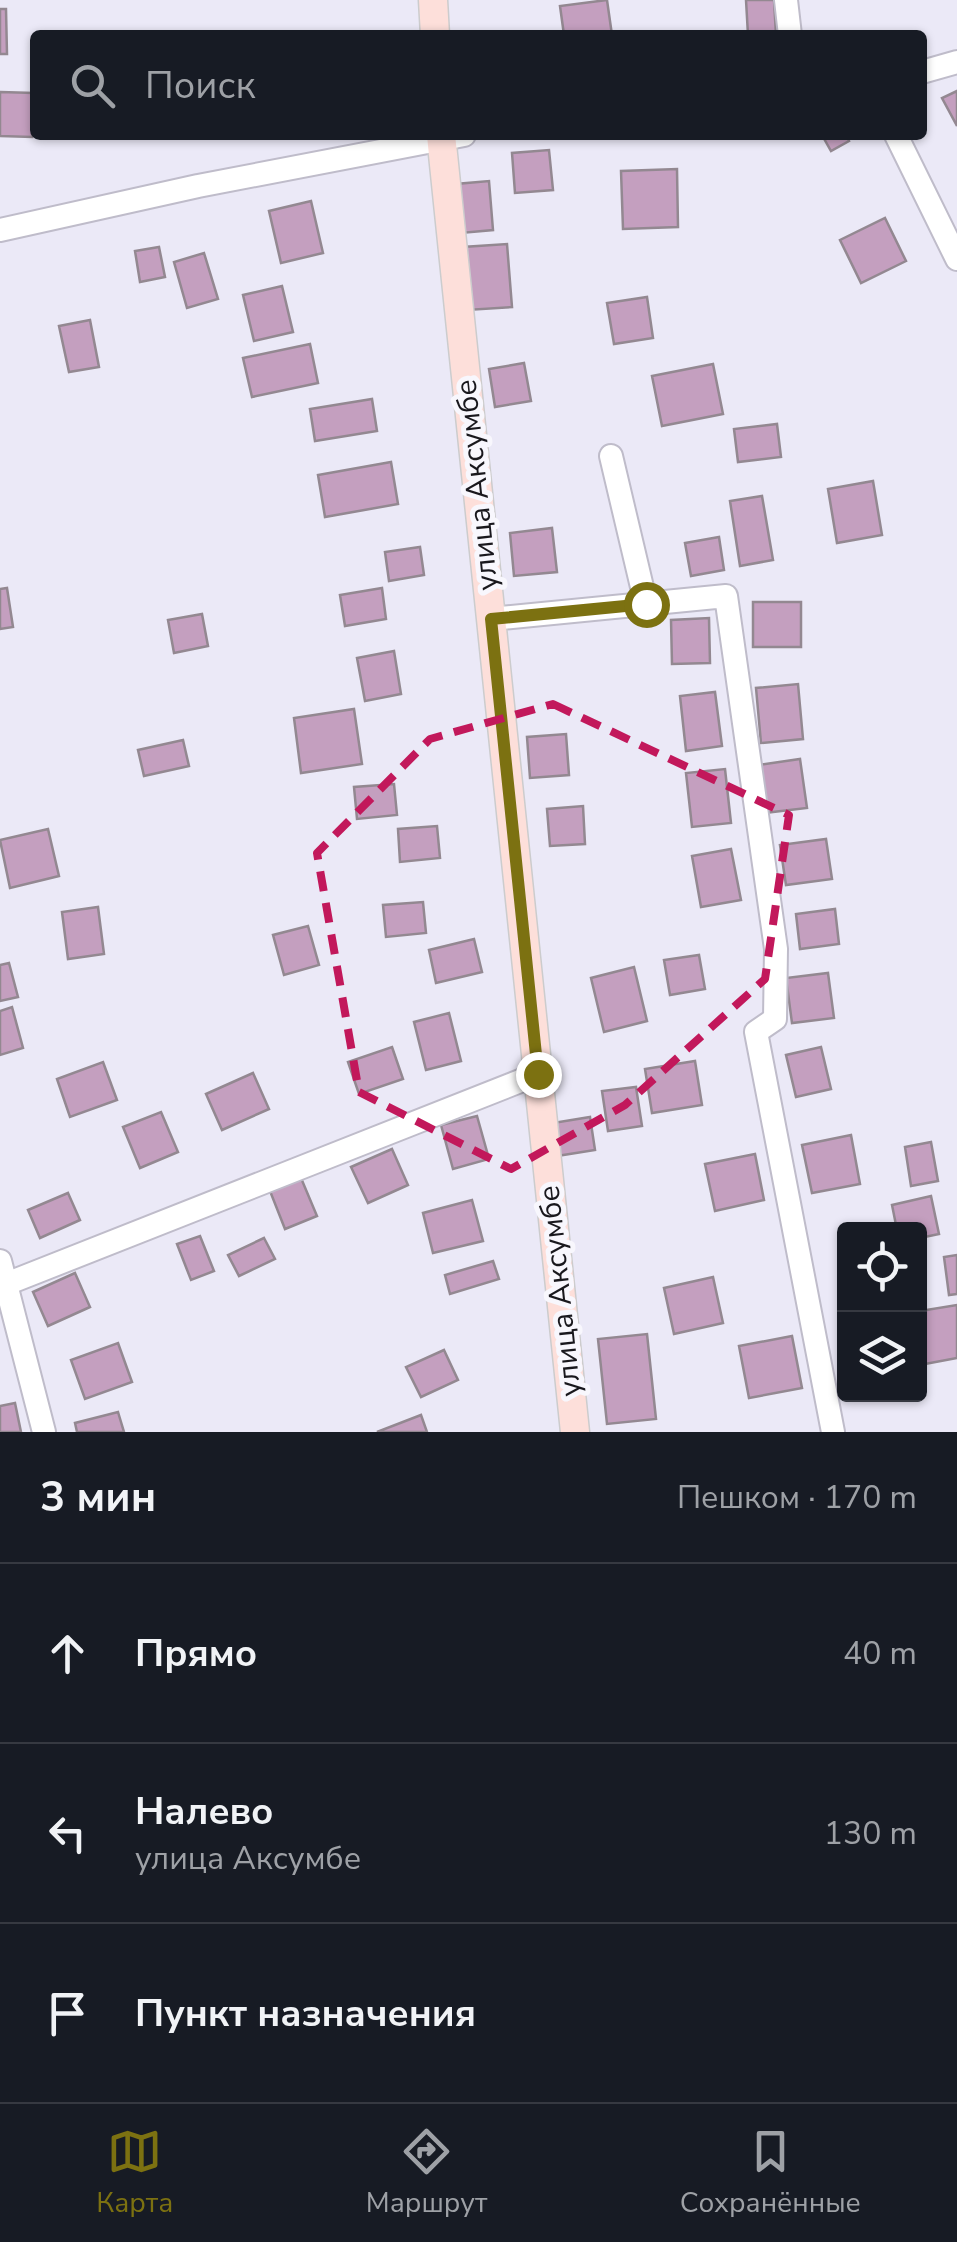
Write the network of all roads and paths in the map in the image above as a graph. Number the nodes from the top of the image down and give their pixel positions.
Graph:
1 (433, 0) edge
2 (786, 0) edge
3 (435, 30) edge
4 (789, 30) edge
5 (957, 62) edge
6 (927, 71) edge
7 (430, 140) edge
8 (449, 140) edge
9 (898, 140) edge
10 (0, 230) edge
11 (957, 259) edge
12 (611, 456) dead end
13 (646, 604) junction
14 (491, 619) junction
15 (538, 1074) junction
16 (3, 1272) edge
17 (44, 1432) edge
18 (574, 1432) edge
19 (833, 1432) edge

1 - 3 main road
2 - 4 street
5 - 6 street
7 - 10 street
8 - 14 main road, улица Аксумбе
9 - 11 street
12 - 13 street
13 - 14 street
13 - 19 street
14 - 15 main road, улица Аксумбе
15 - 16 street
15 - 18 main road, улица Аксумбе
16 - 17 street

